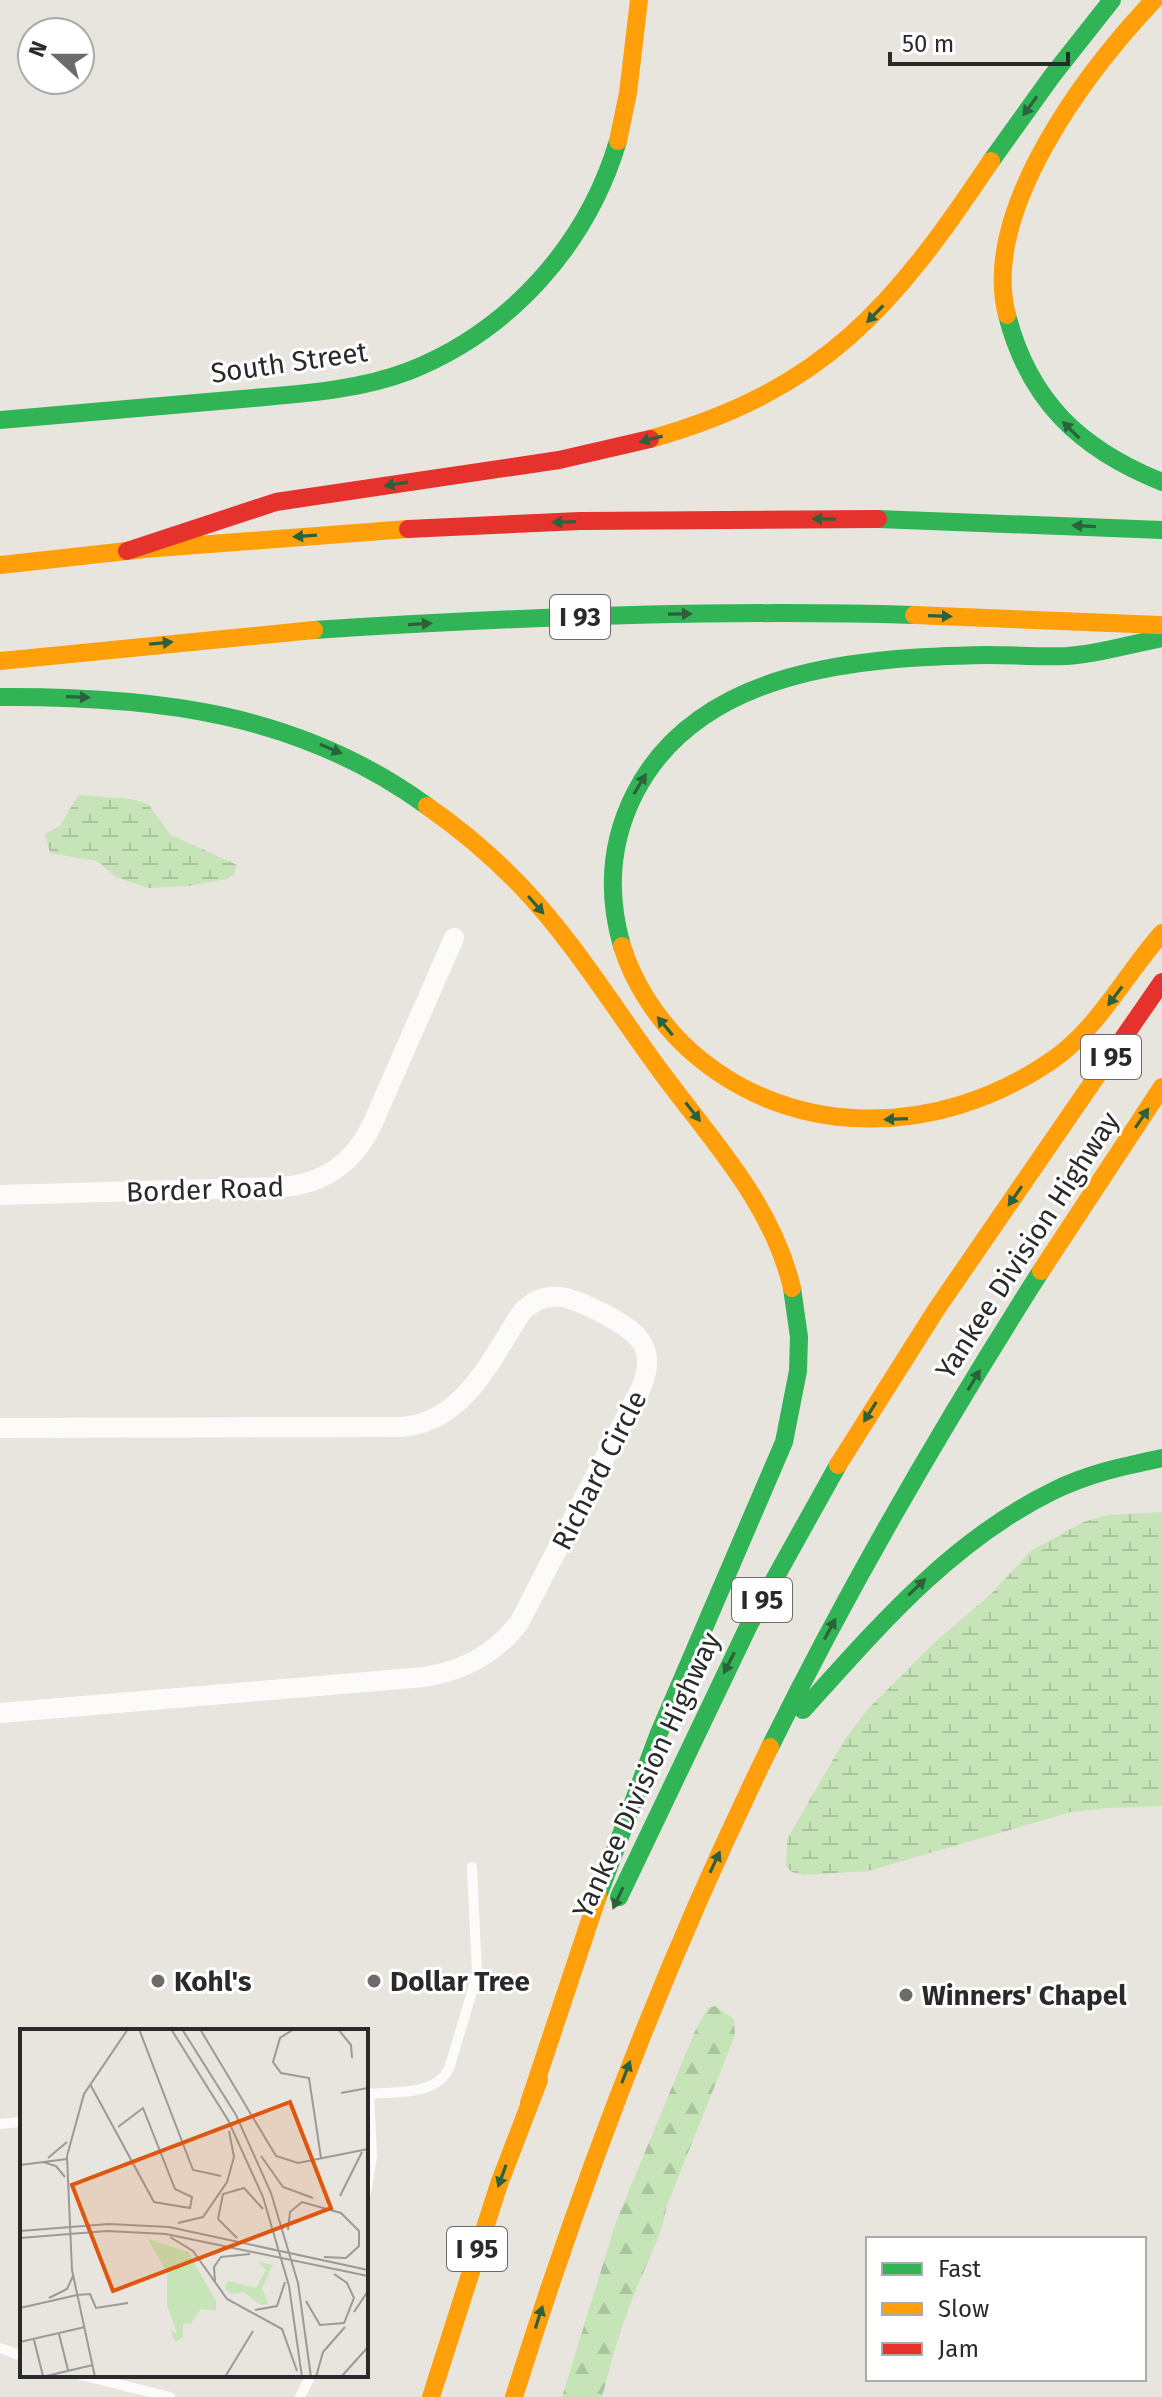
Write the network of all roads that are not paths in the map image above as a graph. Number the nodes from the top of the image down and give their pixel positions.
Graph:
1 (639, 0) edge
2 (1112, 0) edge
3 (1154, 0) edge
4 (0, 420) edge
5 (1162, 482) edge
6 (1162, 530) edge
7 (127, 551) junction
8 (0, 565) edge
9 (1162, 625) edge
10 (1162, 638) edge
11 (0, 661) edge
12 (0, 697) edge
13 (1162, 933) edge
14 (454, 938) dead end
15 (1162, 982) edge
16 (1162, 1087) edge
17 (0, 1195) edge
18 (0, 1428) edge
19 (1162, 1458) edge
20 (0, 1713) edge
21 (770, 1747) junction
22 (472, 1867) dead end
23 (368, 2094) edge
24 (529, 2103) junction
25 (368, 2104) edge
26 (20, 2122) edge
27 (0, 2124) edge
28 (368, 2181) edge
29 (0, 2348) edge
30 (20, 2355) edge
31 (89, 2377) edge
32 (310, 2377) edge
33 (514, 2395) edge
34 (170, 2397) edge
35 (300, 2397) edge
36 (431, 2397) edge

1 - 4 main road, South Street
2 -> 7 main road
5 -> 3 main road
6 -> 7 main road
7 - 8 main road
11 -> 9 main road, I 93
13 -> 10 main road
12 -> 24 main road
14 - 17 street, Border Road
15 -> 24 main road, Yankee Division Highway / I 95
21 -> 16 main road, Yankee Division Highway / I 95
18 - 20 street, Richard Circle
21 -> 19 main road
33 -> 21 main road, Yankee Division Highway / I 95
22 - 23 lane
24 -> 36 main road, Yankee Division Highway / I 95
25 - 28 lane
26 - 27 lane
29 - 30 lane
31 - 34 lane
32 - 35 lane

